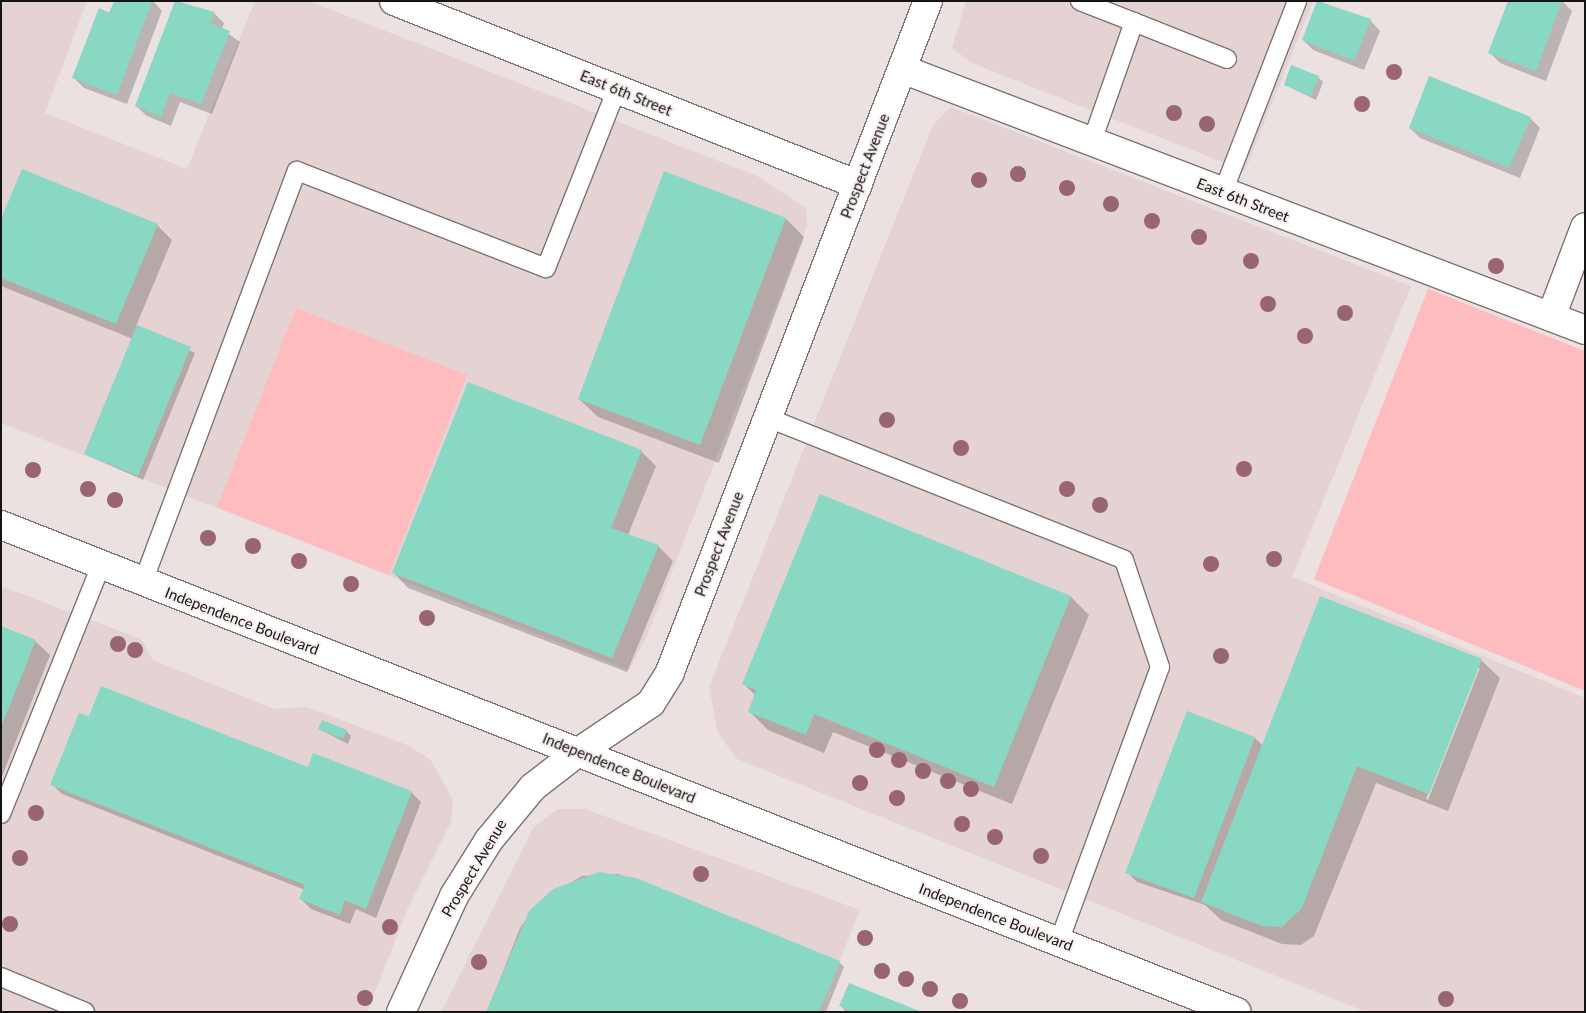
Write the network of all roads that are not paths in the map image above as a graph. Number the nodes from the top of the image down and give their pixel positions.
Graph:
1 (394, 1) edge
2 (928, 1) edge
3 (1080, 1) edge
4 (1297, 1) edge
5 (1134, 22) junction
6 (1227, 59) dead end
7 (902, 69) junction
8 (617, 89) junction
9 (1092, 141) junction
10 (858, 185) junction
11 (1223, 192) junction
12 (1585, 227) edge
13 (1551, 318) junction
14 (1585, 330) edge
15 (768, 418) junction
16 (1, 525) edge
17 (101, 565) junction
18 (142, 582) junction
19 (577, 753) junction
20 (1, 814) edge
21 (1059, 941) junction
22 (1, 977) edge
23 (85, 1012) edge
24 (401, 1012) edge
25 (1237, 1012) edge

1 - 8 main road, East 6th Street
2 - 7 main road, Prospect Avenue
3 - 5 lane
4 - 11 lane
5 - 6 lane
5 - 9 lane
7 - 9 main road, East 6th Street
7 - 10 main road, Prospect Avenue
8 - 10 main road, East 6th Street
8 - 18 lane
9 - 11 main road, East 6th Street
10 - 15 main road, Prospect Avenue
11 - 13 main road, East 6th Street
12 - 13 main road
13 - 14 main road, East 6th Street
15 - 19 main road, Prospect Avenue
15 - 21 lane
16 - 17 main road, Independence Boulevard
17 - 18 main road, Independence Boulevard
17 - 20 lane
18 - 19 main road, Independence Boulevard
19 - 21 main road, Independence Boulevard
19 - 24 main road, Prospect Avenue
21 - 25 main road, Independence Boulevard
22 - 23 lane

